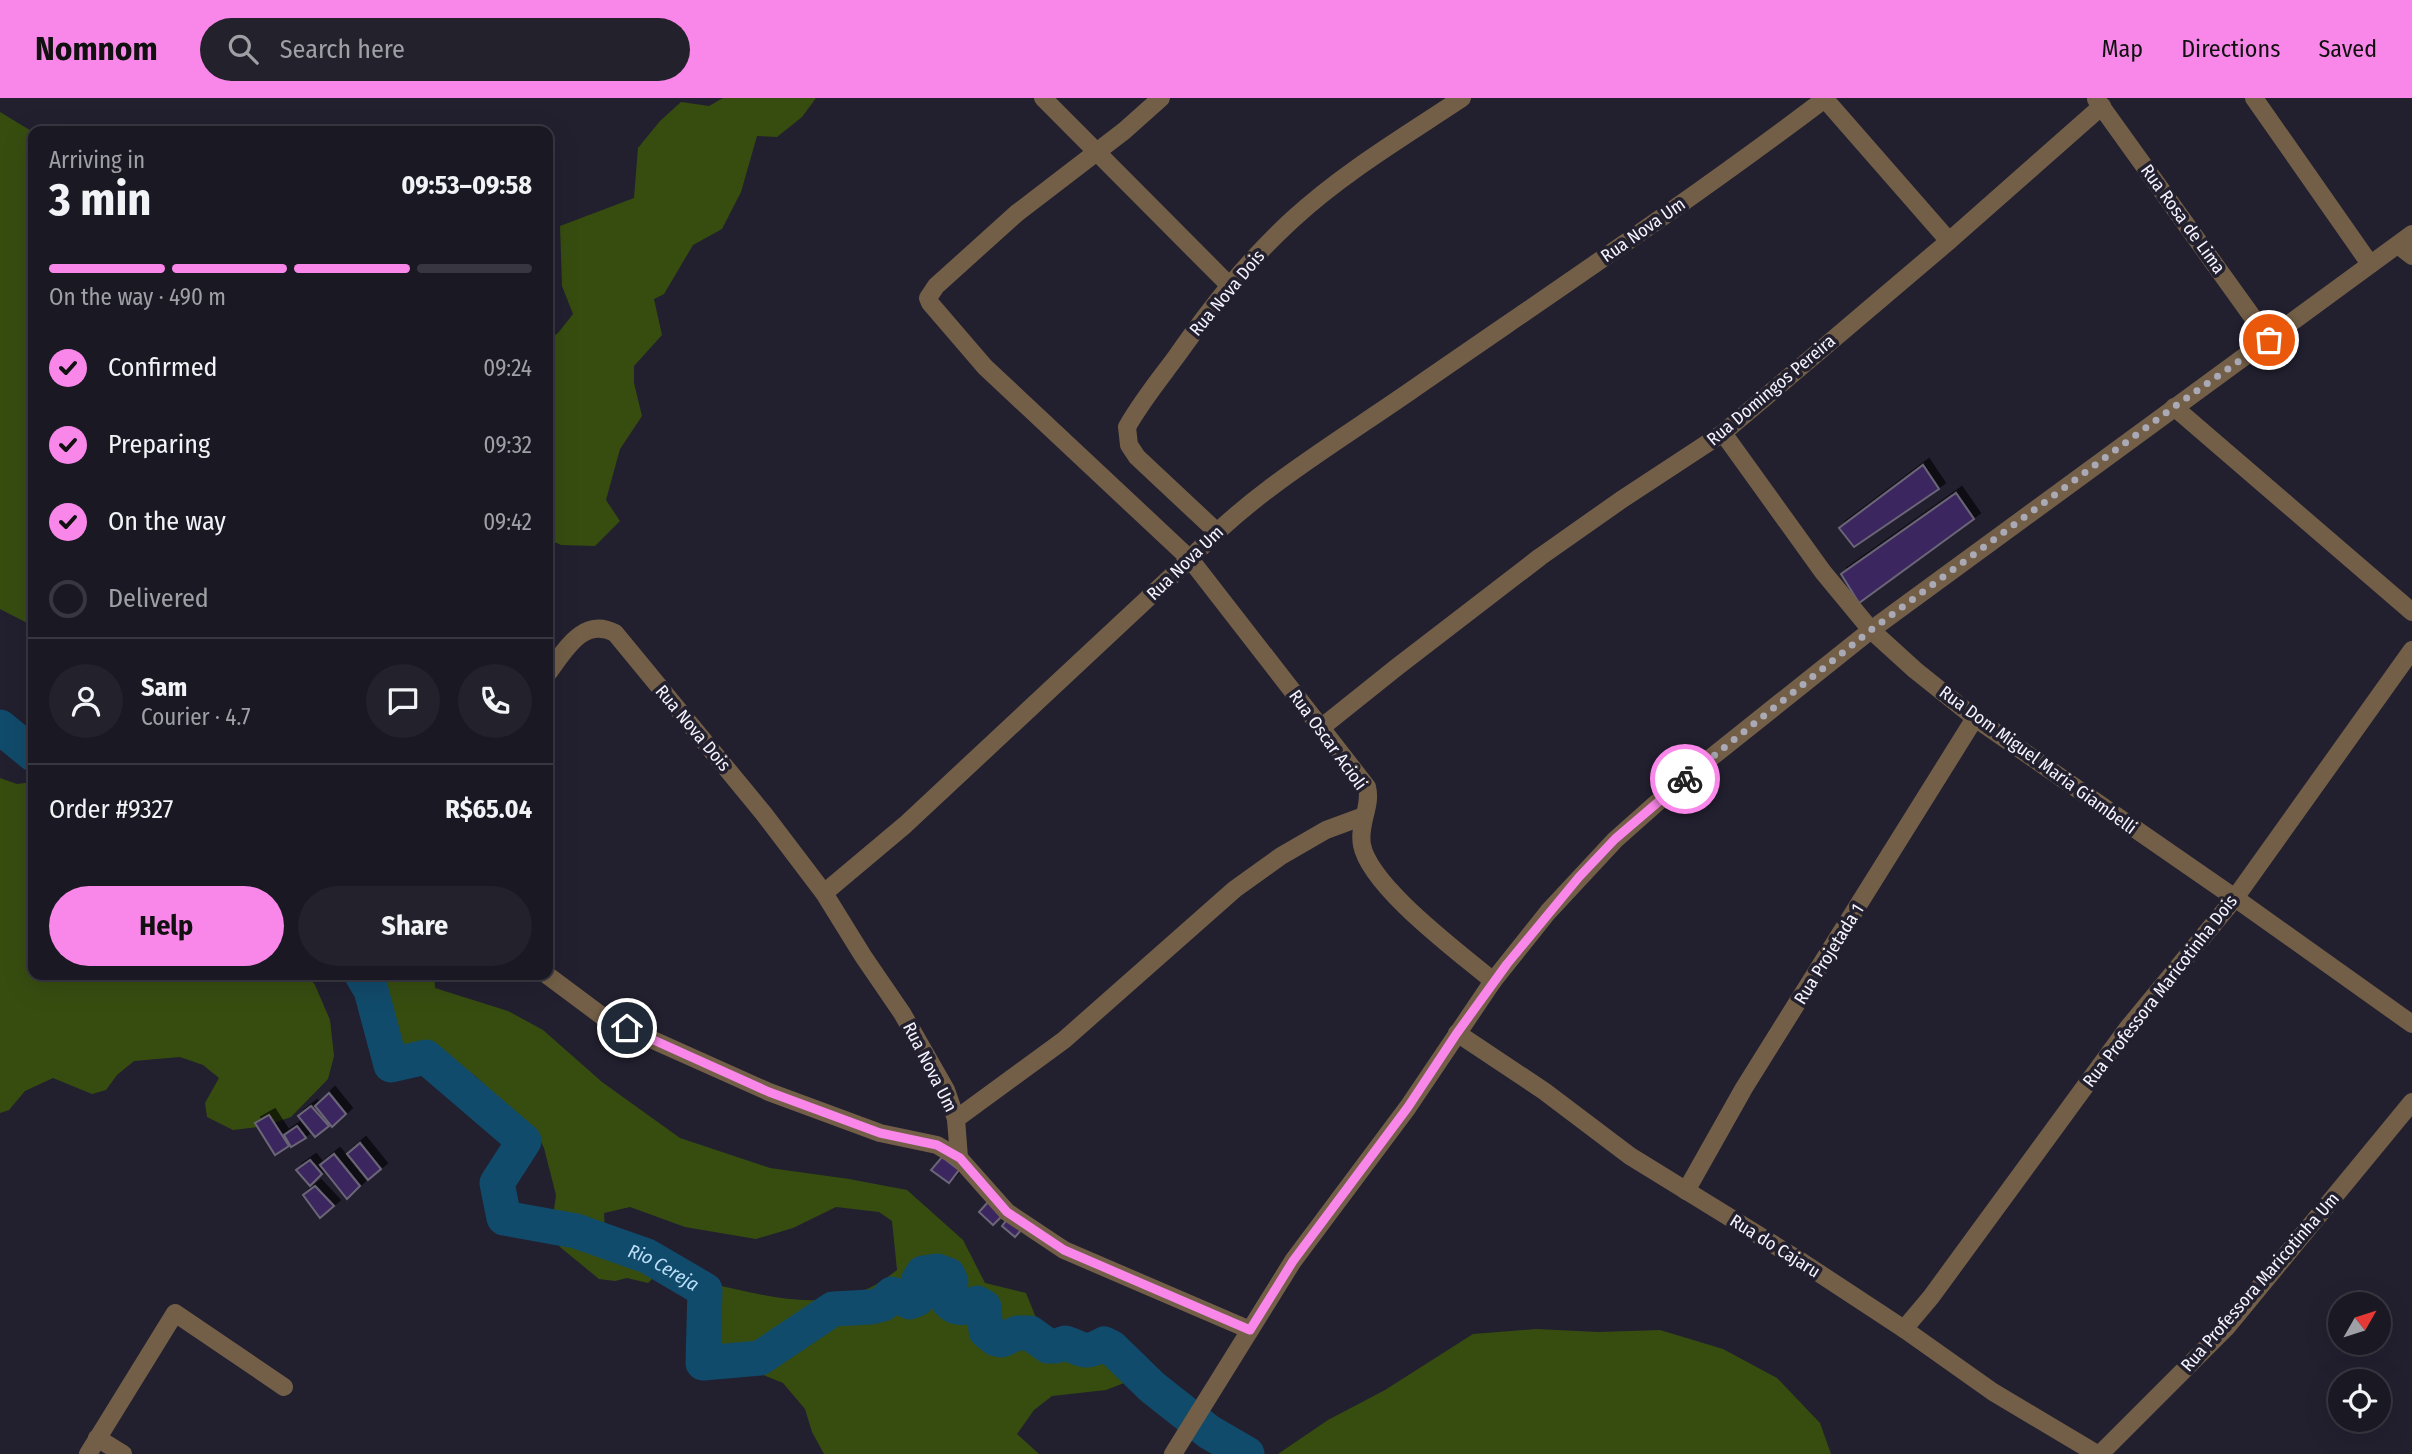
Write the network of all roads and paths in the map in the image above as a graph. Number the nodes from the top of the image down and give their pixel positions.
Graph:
1 (1043, 98) edge
2 (1161, 98) edge
3 (1462, 98) edge
4 (1825, 98) edge
5 (2254, 98) edge
6 (2099, 102) edge
7 (1097, 152) junction
8 (1949, 241) junction
9 (2407, 245) edge
10 (2370, 264) junction
11 (1228, 285) junction
12 (2269, 340) junction
13 (2174, 407) junction
14 (1723, 433) junction
15 (1216, 531) junction
16 (1190, 559) junction
17 (2412, 612) edge
18 (1871, 630) junction
19 (2412, 650) edge
20 (553, 667) edge
21 (1975, 718) junction
22 (1322, 727) junction
23 (1364, 816) junction
24 (824, 893) junction
25 (2235, 898) junction
26 (553, 979) edge
27 (1493, 981) junction
28 (2412, 1024) edge
29 (1457, 1033) junction
30 (2412, 1102) edge
31 (956, 1119) junction
32 (960, 1158) junction
33 (1686, 1191) junction
34 (1904, 1329) junction
35 (1250, 1330) junction
36 (284, 1387) dead end
37 (92, 1446) edge
38 (123, 1454) edge
39 (1173, 1454) edge
40 (2099, 1454) edge

1 - 7 street
2 - 7 street
3 - 11 street, Rua Nova Dois
4 - 8 street
4 - 15 street, Rua Nova Um
5 - 10 street
6 - 8 street, Rua Domingos Pereira
6 - 12 street, Rua Rosa de Lima
7 - 11 street
7 - 16 street, Rua Oscar Acioli
8 - 14 street, Rua Domingos Pereira
9 - 10 street
10 - 12 street
11 - 15 street, Rua Nova Dois
12 - 13 street
13 - 17 street
13 - 18 street
14 - 18 street, Rua Dom Miguel Maria Giambelli
14 - 22 street, Rua Domingos Pereira
15 - 16 street, Rua Nova Um
16 - 22 street, Rua Oscar Acioli
16 - 24 street, Rua Nova Um
18 - 21 street, Rua Dom Miguel Maria Giambelli
18 - 27 street
19 - 25 street, Rua Professora Maricotinha Dois
20 - 24 street, Rua Nova Dois
21 - 25 street, Rua Dom Miguel Maria Giambelli
21 - 33 street, Rua Projetada 1
22 - 23 street, Rua Oscar Acioli
23 - 27 street, Rua Oscar Acioli
23 - 31 street
24 - 31 street, Rua Nova Um
25 - 28 street, Rua Dom Miguel Maria Giambelli
25 - 34 street, Rua Professora Maricotinha Dois
26 - 32 street
27 - 29 street
29 - 33 street, Rua do Cajaru
29 - 35 street
30 - 40 street, Rua Professora Maricotinha Um
31 - 32 street, Rua Nova Um
32 - 35 street
33 - 34 street, Rua do Cajaru
34 - 40 street, Rua do Cajaru
35 - 39 street
36 - 37 street
37 - 38 street

